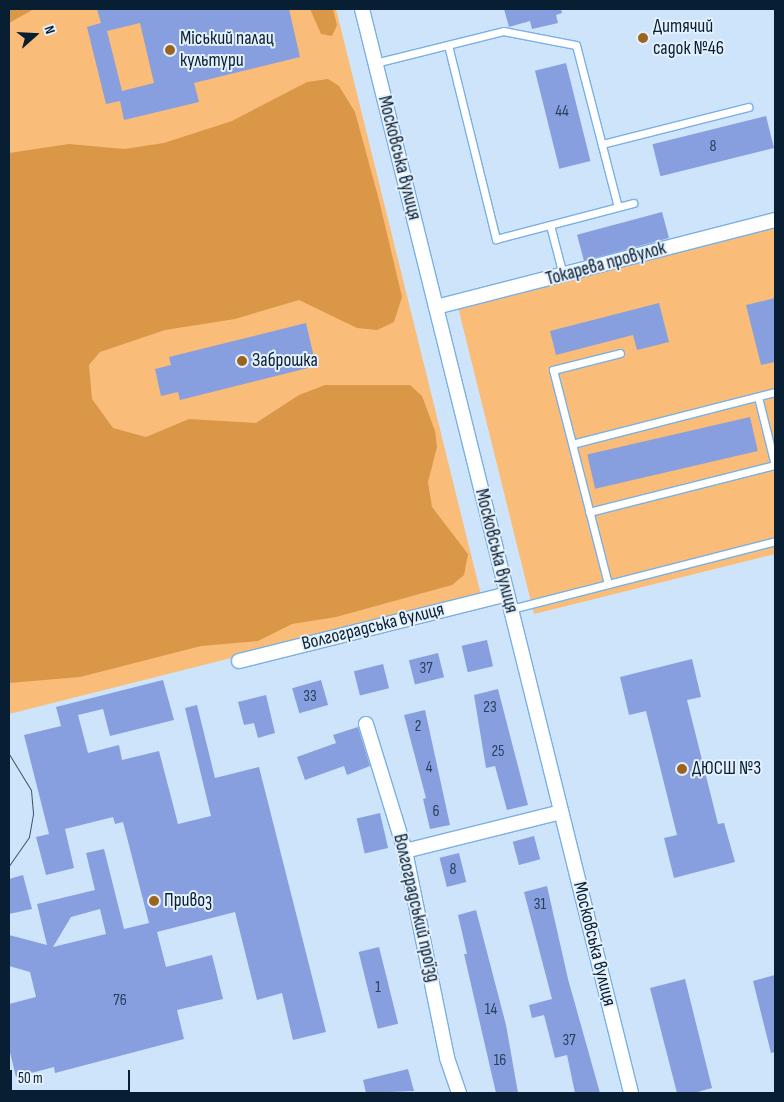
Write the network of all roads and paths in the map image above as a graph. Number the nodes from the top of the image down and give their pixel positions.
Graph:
1 (362, 9) edge
2 (448, 45) junction
3 (375, 63) junction
4 (748, 107) dead end
5 (602, 144) junction
6 (633, 203) dead end
7 (618, 207) junction
8 (775, 220) edge
9 (550, 225) junction
10 (563, 275) junction
11 (436, 308) junction
12 (620, 354) dead end
13 (775, 392) edge
14 (758, 397) junction
15 (572, 444) junction
16 (775, 465) edge
17 (589, 512) junction
18 (775, 542) edge
19 (608, 584) junction
20 (507, 594) junction
21 (510, 609) junction
22 (239, 661) dead end
23 (366, 724) dead end
24 (561, 812) junction
25 (405, 851) junction
26 (460, 1093) edge
27 (631, 1093) edge

1 - 3 street, Московська вулиця
2 - 3 lane
2 - 5 lane
2 - 9 lane
3 - 11 street, Московська вулиця
4 - 5 lane
5 - 7 lane
6 - 7 lane
7 - 9 lane
8 - 10 street, Токарева провулок
9 - 10 lane
10 - 11 street, Токарева провулок
11 - 20 street, Московська вулиця
12 - 15 lane
13 - 14 lane
14 - 15 lane
14 - 16 lane
15 - 17 lane
16 - 17 lane
17 - 19 lane
18 - 19 lane
19 - 21 lane
20 - 21 street, Московська вулиця
20 - 22 street, Волгоградська вулиця
21 - 24 street, Московська вулиця
23 - 25 street, Волгоградський проїзд
24 - 25 street
24 - 27 street, Московська вулиця
25 - 26 street, Волгоградський проїзд

